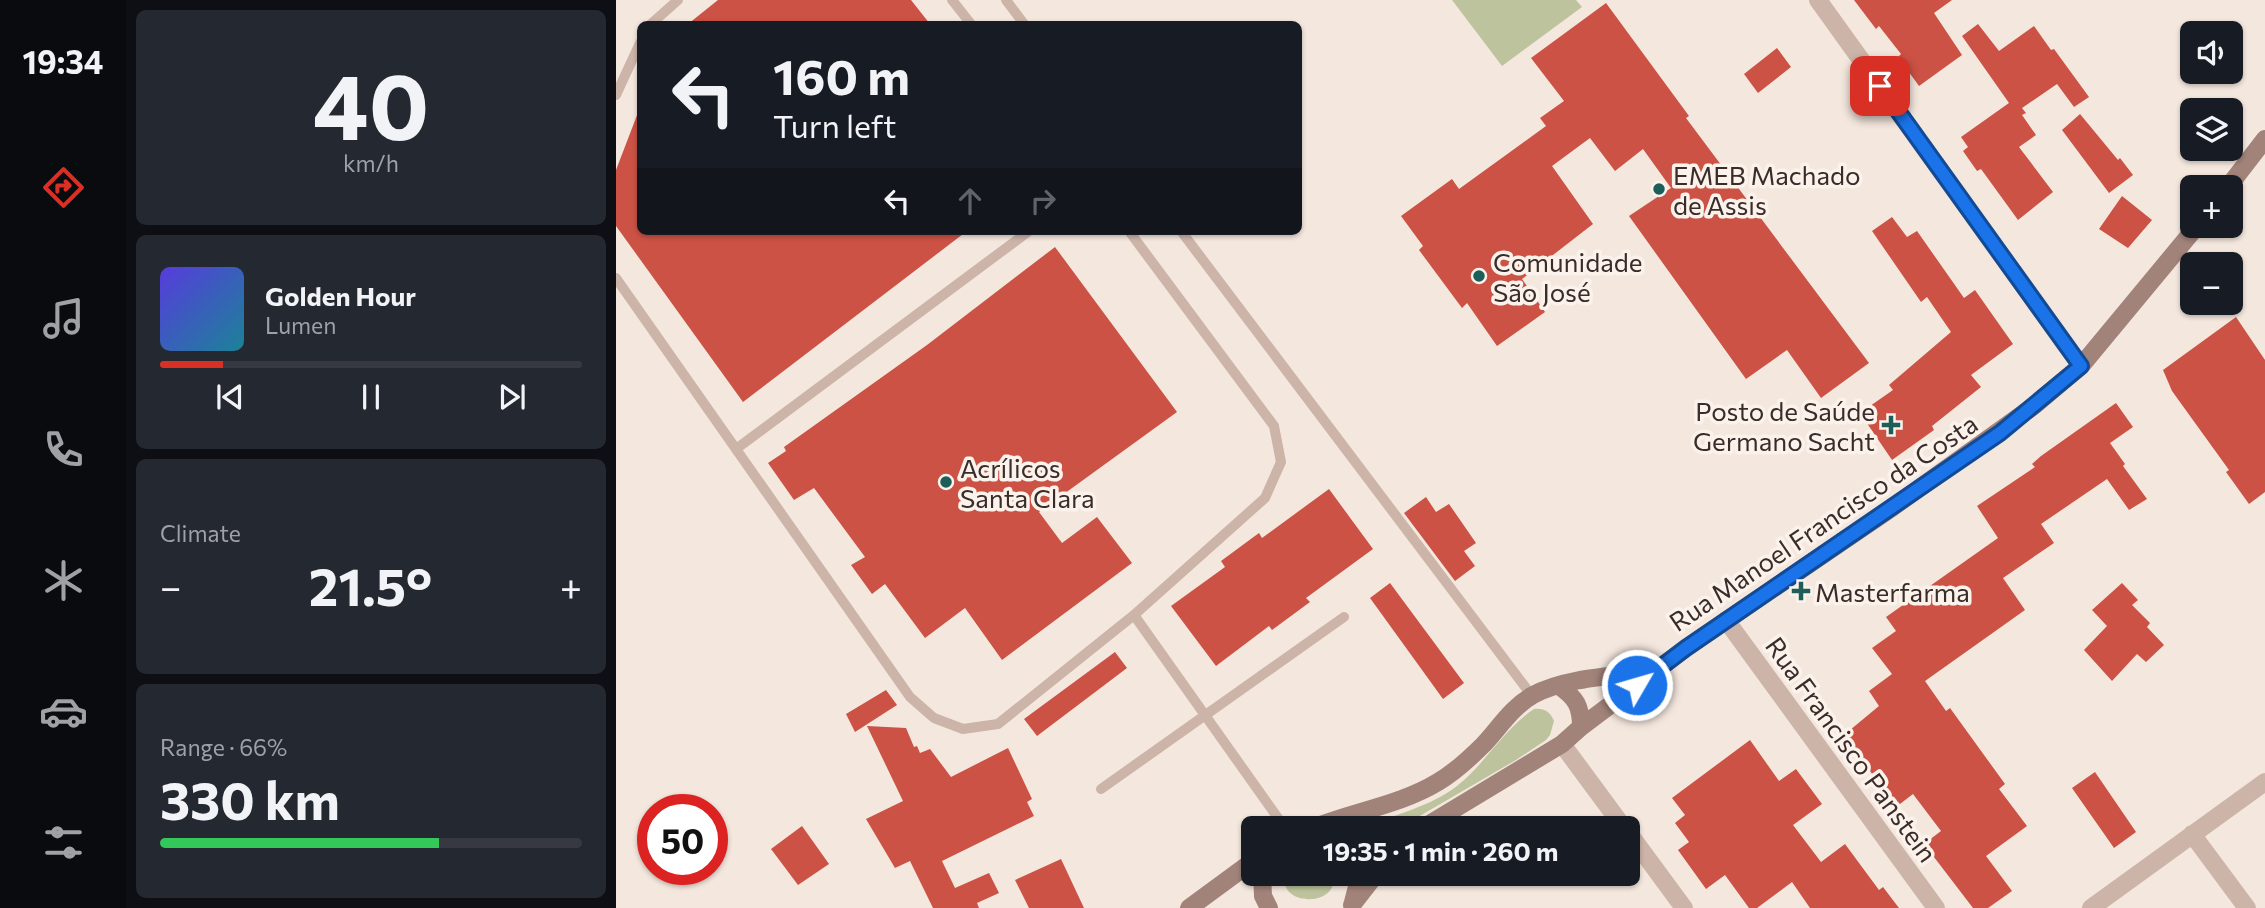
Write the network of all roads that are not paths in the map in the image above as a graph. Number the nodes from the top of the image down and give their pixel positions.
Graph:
1 (678, 0) edge
2 (952, 0) edge
3 (1006, 0) edge
4 (1818, 0) edge
5 (654, 21) edge
6 (969, 21) edge
7 (1022, 21) edge
8 (637, 50) edge
9 (616, 95) edge
10 (2265, 139) edge
11 (2237, 175) edge
12 (1025, 235) edge
13 (1132, 235) edge
14 (1184, 235) edge
15 (2187, 238) edge
16 (616, 278) edge
17 (2081, 366) junction
18 (736, 449) junction
19 (1134, 615) junction
20 (1344, 617) dead end
21 (1726, 620) junction
22 (1656, 670) junction
23 (1559, 686) junction
24 (1532, 696) junction
25 (1206, 716) junction
26 (1581, 727) junction
27 (1562, 744) junction
28 (2265, 782) edge
29 (1101, 789) dead end
30 (1277, 816) edge
31 (1346, 816) edge
32 (1443, 816) edge
33 (1615, 816) edge
34 (2192, 834) junction
35 (1640, 848) edge
36 (1241, 871) edge
37 (1263, 886) edge
38 (1356, 886) edge
39 (1367, 886) edge
40 (1351, 906) edge
41 (1189, 908) edge
42 (1269, 908) edge
43 (1684, 908) edge
44 (1936, 908) edge
45 (2091, 908) edge
46 (2247, 908) edge

1 - 5 lane
2 - 6 lane
3 - 7 lane
4 - 17 street
8 - 9 lane
10 - 11 main road
12 - 18 lane
13 - 19 lane
14 - 24 lane
15 - 17 main road, Rua Manoel Francisco da Costa
16 - 18 lane
17 - 21 main road, Rua Manoel Francisco da Costa
18 - 19 lane
19 - 25 lane
20 - 25 lane
21 - 22 main road, Rua Manoel Francisco da Costa
21 - 44 street, Rua Francisco Panstein
22 - 23 main road, Rua Manoel Francisco da Costa
22 - 26 main road
23 - 24 main road, Rua Manoel Francisco da Costa
23 - 26 main road
24 - 31 main road, Rua Manoel Francisco da Costa
25 - 29 lane
25 - 30 lane
26 - 27 main road
27 - 32 main road
27 - 33 street
28 - 34 street
34 - 45 street
34 - 46 street
35 - 43 street
36 - 41 main road
37 - 42 main road
38 - 40 main road
39 - 40 main road

